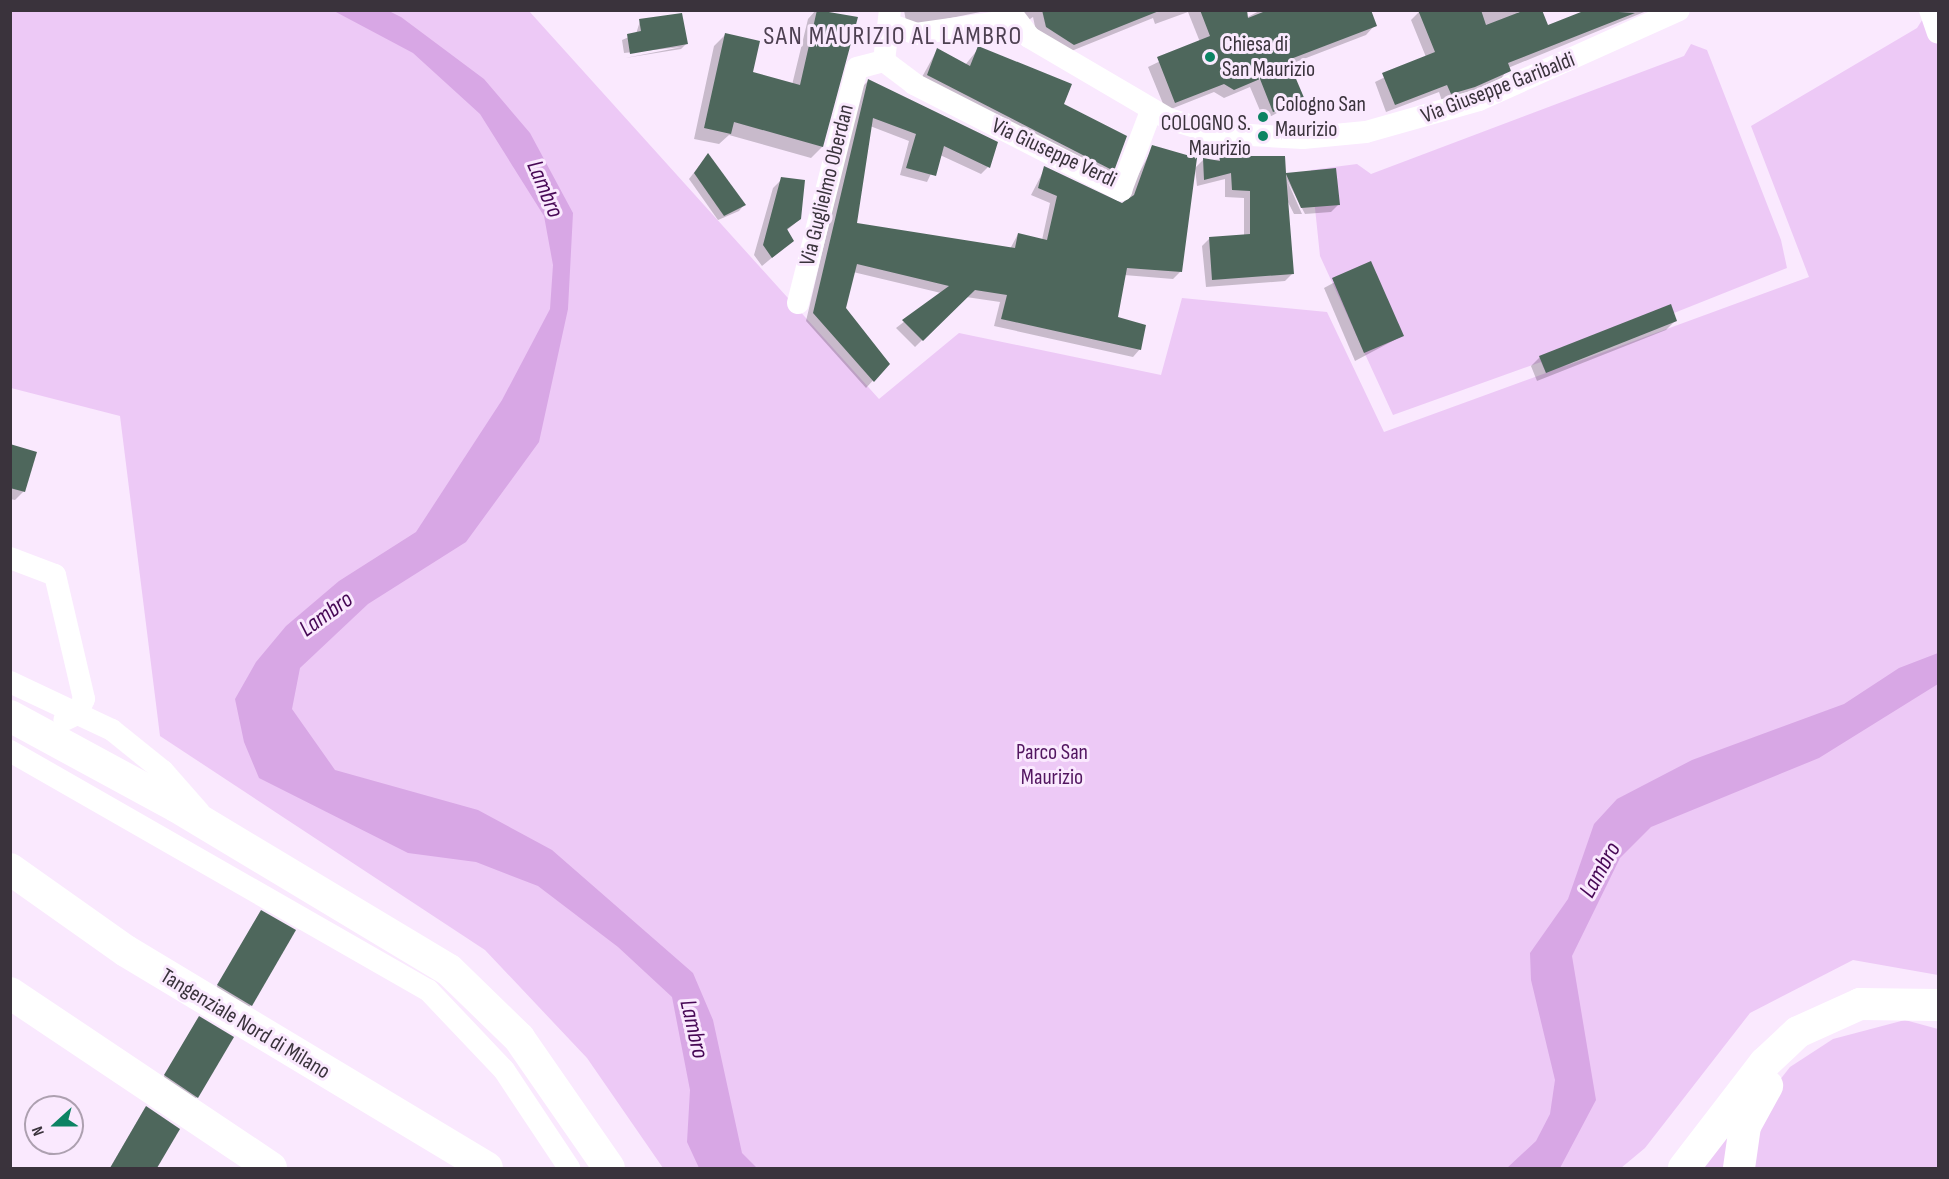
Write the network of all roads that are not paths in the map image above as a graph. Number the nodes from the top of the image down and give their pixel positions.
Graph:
1 (1678, 10) edge
2 (1930, 10) edge
3 (1011, 15) edge
4 (889, 17) edge
5 (1938, 33) edge
6 (884, 61) junction
7 (1151, 111) junction
8 (798, 303) dead end
9 (10, 558) edge
10 (10, 682) edge
11 (77, 714) junction
12 (10, 716) edge
13 (42, 732) junction
14 (10, 751) edge
15 (213, 828) junction
16 (10, 869) edge
17 (10, 993) edge
18 (1938, 1005) edge
19 (1938, 1020) edge
20 (271, 1168) edge
21 (487, 1168) edge
22 (569, 1168) edge
23 (609, 1168) edge
24 (1684, 1168) edge
25 (1739, 1168) edge

1 - 7 street, Via Giuseppe Garibaldi
2 - 5 street
3 - 4 street
3 - 7 street, Via Giuseppe Garibaldi
4 - 6 street
6 - 7 street, Via Giuseppe Verdi
6 - 8 street, Via Guglielmo Oberdan
9 - 11 street
10 - 11 street
11 - 13 street
11 - 15 street
12 - 13 highway
13 - 15 highway
14 - 22 street
15 - 23 highway
16 - 21 highway, Tangenziale Nord di Milano
17 - 20 highway
18 - 24 highway
19 - 25 highway

